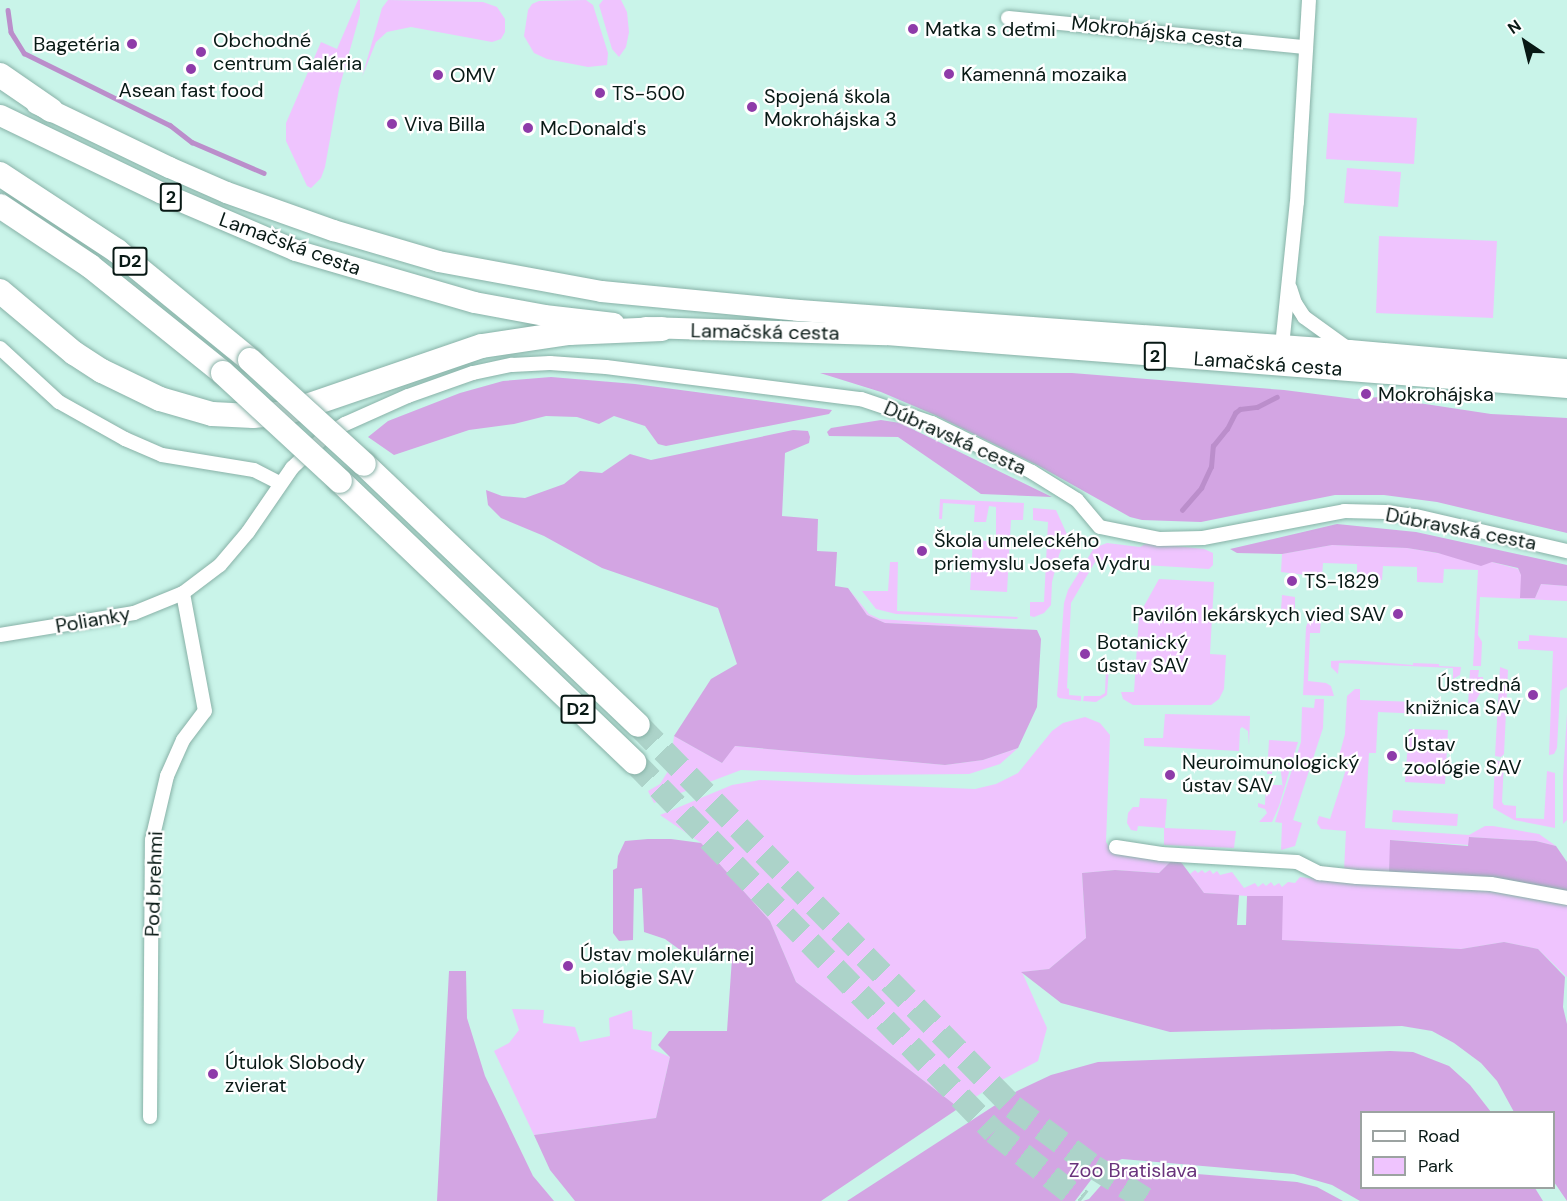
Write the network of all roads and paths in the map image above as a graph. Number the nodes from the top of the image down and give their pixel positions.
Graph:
1 (1309, 0) edge
2 (1008, 18) dead end
3 (1306, 47) junction
4 (0, 75) edge
5 (0, 86) edge
6 (51, 110) junction
7 (0, 115) edge
8 (0, 174) edge
9 (0, 206) edge
10 (0, 216) edge
11 (27, 223) junction
12 (1290, 287) junction
13 (0, 291) edge
14 (662, 329) junction
15 (1282, 346) junction
16 (0, 348) edge
17 (1349, 350) junction
18 (1292, 367) junction
19 (1567, 369) edge
20 (1567, 387) edge
21 (280, 484) junction
22 (1567, 551) edge
23 (183, 593) junction
24 (0, 635) edge
25 (638, 724) tunnel mouth
26 (634, 762) tunnel mouth
27 (1116, 847) dead end
28 (1567, 898) edge
29 (150, 1118) dead end

1 - 3 street
2 - 3 street, Mokrohájska cesta
3 - 12 street
4 - 6 highway
5 - 6 main road, Lamačská cesta / 2
6 - 15 main road, Lamačská cesta / 2
7 - 14 main road, Lamačská cesta / 2
8 - 25 highway, D2, bridge
9 - 11 highway, D2
10 - 11 highway
11 - 26 highway, D2, bridge
12 - 15 street
12 - 17 street
13 - 14 highway
14 - 18 main road, Lamačská cesta / 2
15 - 17 main road, Lamačská cesta / 2
15 - 18 main road
16 - 21 street
17 - 19 main road, Lamačská cesta / 2
18 - 20 main road, Lamačská cesta / 2
21 - 22 street, Dúbravská cesta
21 - 23 street, Dúbravská cesta
23 - 24 street, Polianky
23 - 29 street, Pod brehmi
27 - 28 street

